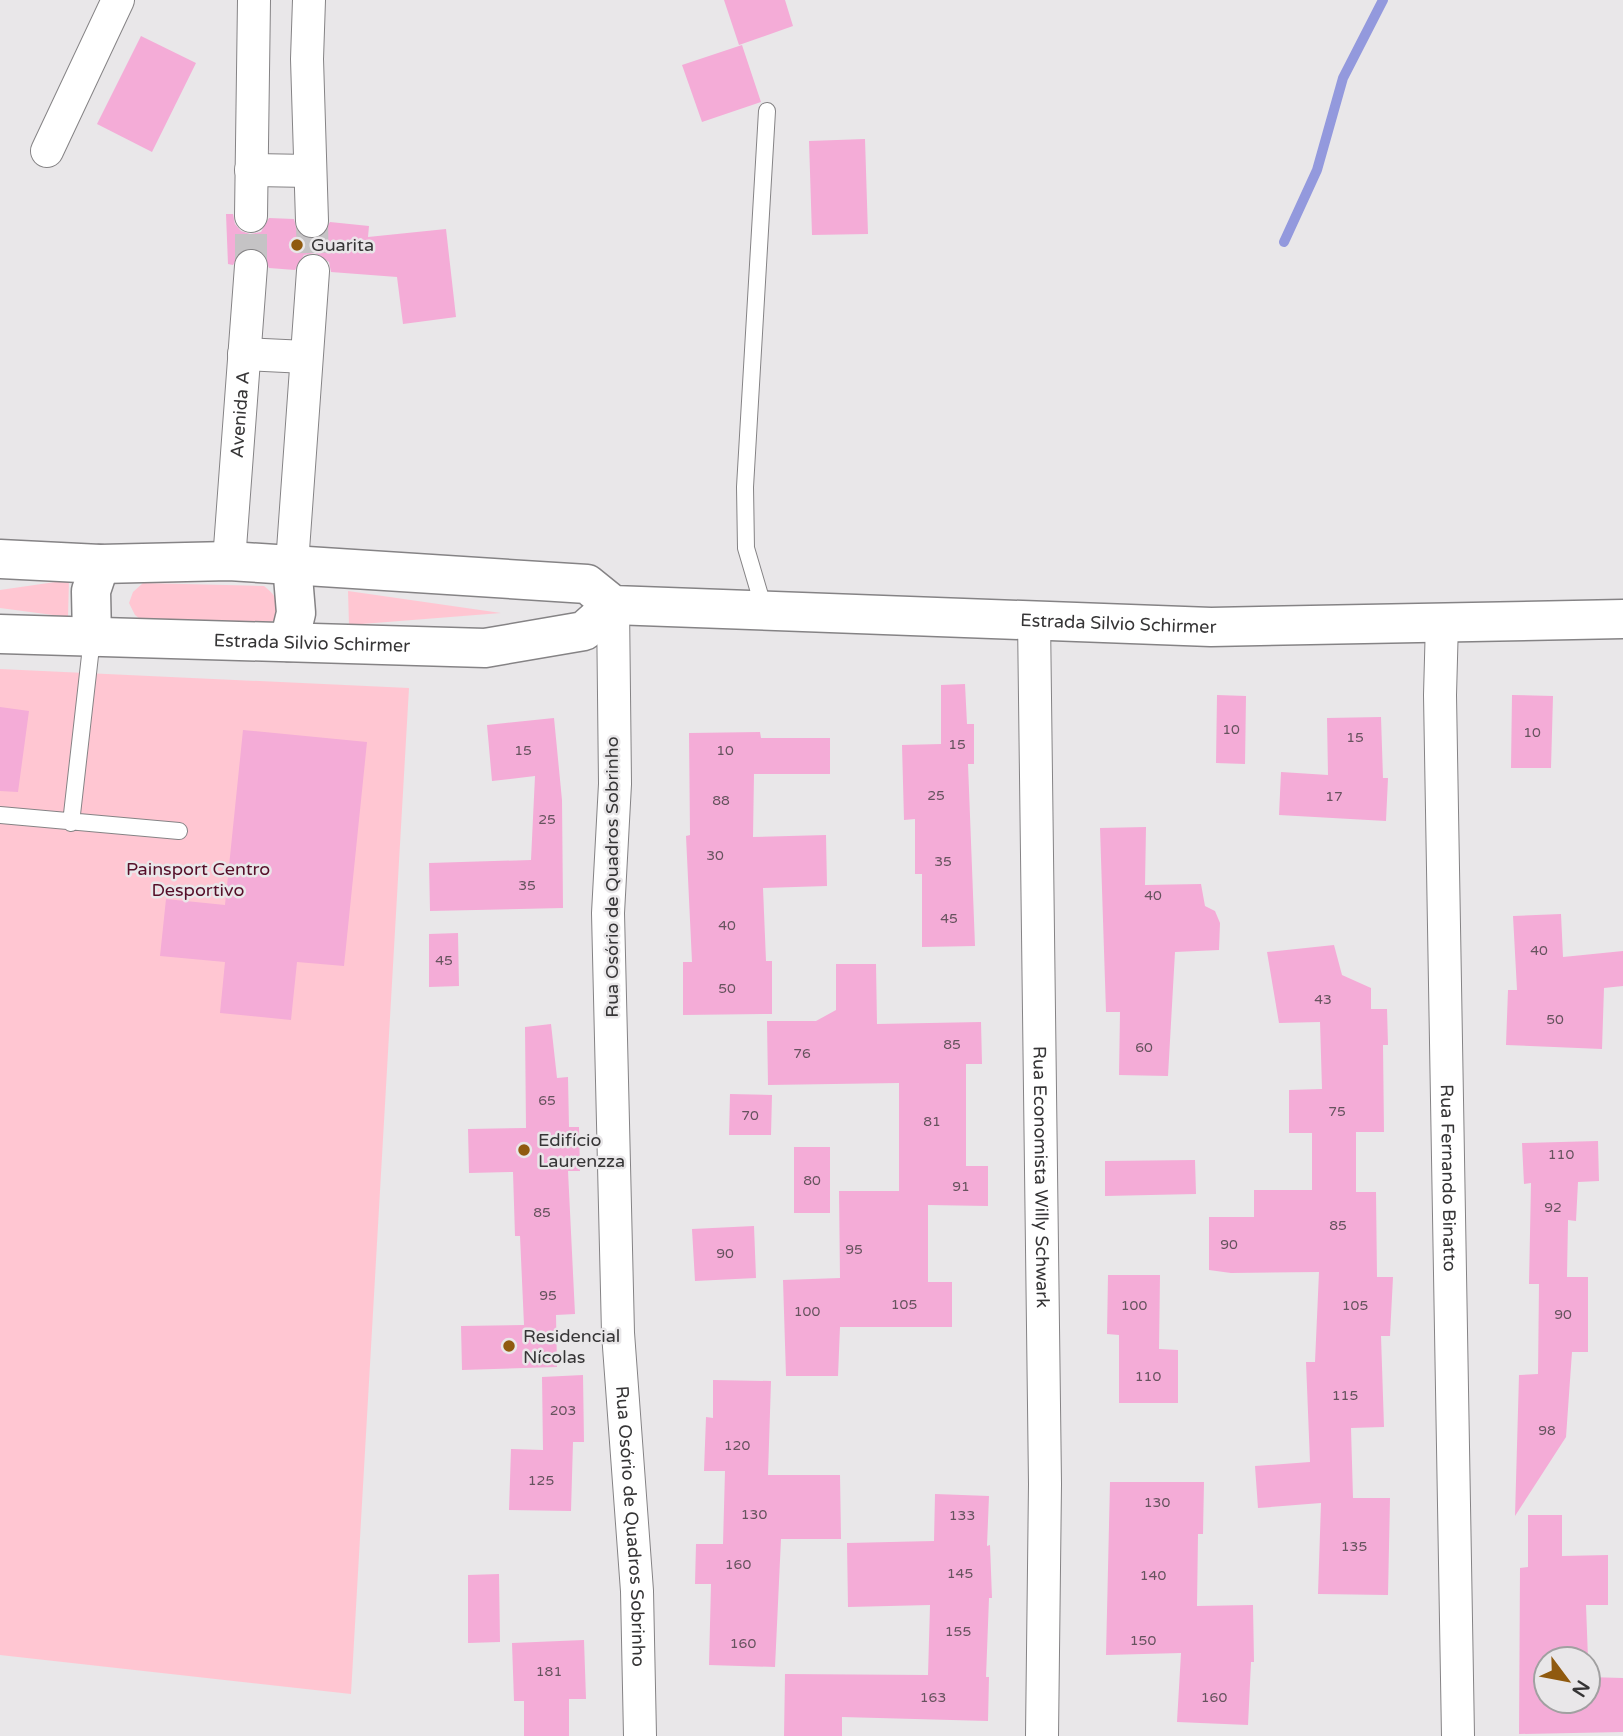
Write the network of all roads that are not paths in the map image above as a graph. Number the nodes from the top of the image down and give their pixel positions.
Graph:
1 (118, 0) edge
2 (254, 0) edge
3 (310, 0) edge
4 (767, 111) dead end
5 (47, 151) dead end
6 (251, 170) junction
7 (310, 171) junction
8 (251, 216) tunnel mouth
9 (312, 221) tunnel mouth
10 (251, 266) tunnel mouth
11 (313, 271) tunnel mouth
12 (244, 354) junction
13 (306, 357) junction
14 (0, 559) edge
15 (229, 561) junction
16 (100, 564) junction
17 (292, 564) junction
18 (613, 605) junction
19 (765, 610) junction
20 (1034, 619) junction
21 (1623, 620) edge
22 (1443, 622) junction
23 (0, 634) edge
24 (92, 638) junction
25 (289, 642) junction
26 (0, 815) edge
27 (71, 823) junction
28 (179, 831) dead end
29 (640, 1736) edge
30 (1042, 1736) edge
31 (1458, 1736) edge

1 - 5 street
2 - 6 street
3 - 7 street
4 - 19 lane
6 - 7 street
6 - 8 street
7 - 9 street
10 - 12 street, Avenida A
11 - 13 street
12 - 13 street
12 - 15 street, Avenida A
13 - 17 street
14 - 16 street
15 - 16 street
15 - 17 street
16 - 24 street
17 - 18 street
17 - 25 street
18 - 19 street, Estrada Silvio Schirmer
18 - 25 street, Estrada Silvio Schirmer
18 - 29 street, Rua Osório de Quadros Sobrinho
19 - 20 street, Estrada Silvio Schirmer
20 - 22 street, Estrada Silvio Schirmer
20 - 30 street, Rua Economista Willy Schwark
21 - 22 street, Estrada Silvio Schirmer
22 - 31 street, Rua Fernando Binatto
23 - 24 street, Estrada Silvio Schirmer
24 - 25 street, Estrada Silvio Schirmer
24 - 27 lane
26 - 27 lane
27 - 28 lane

